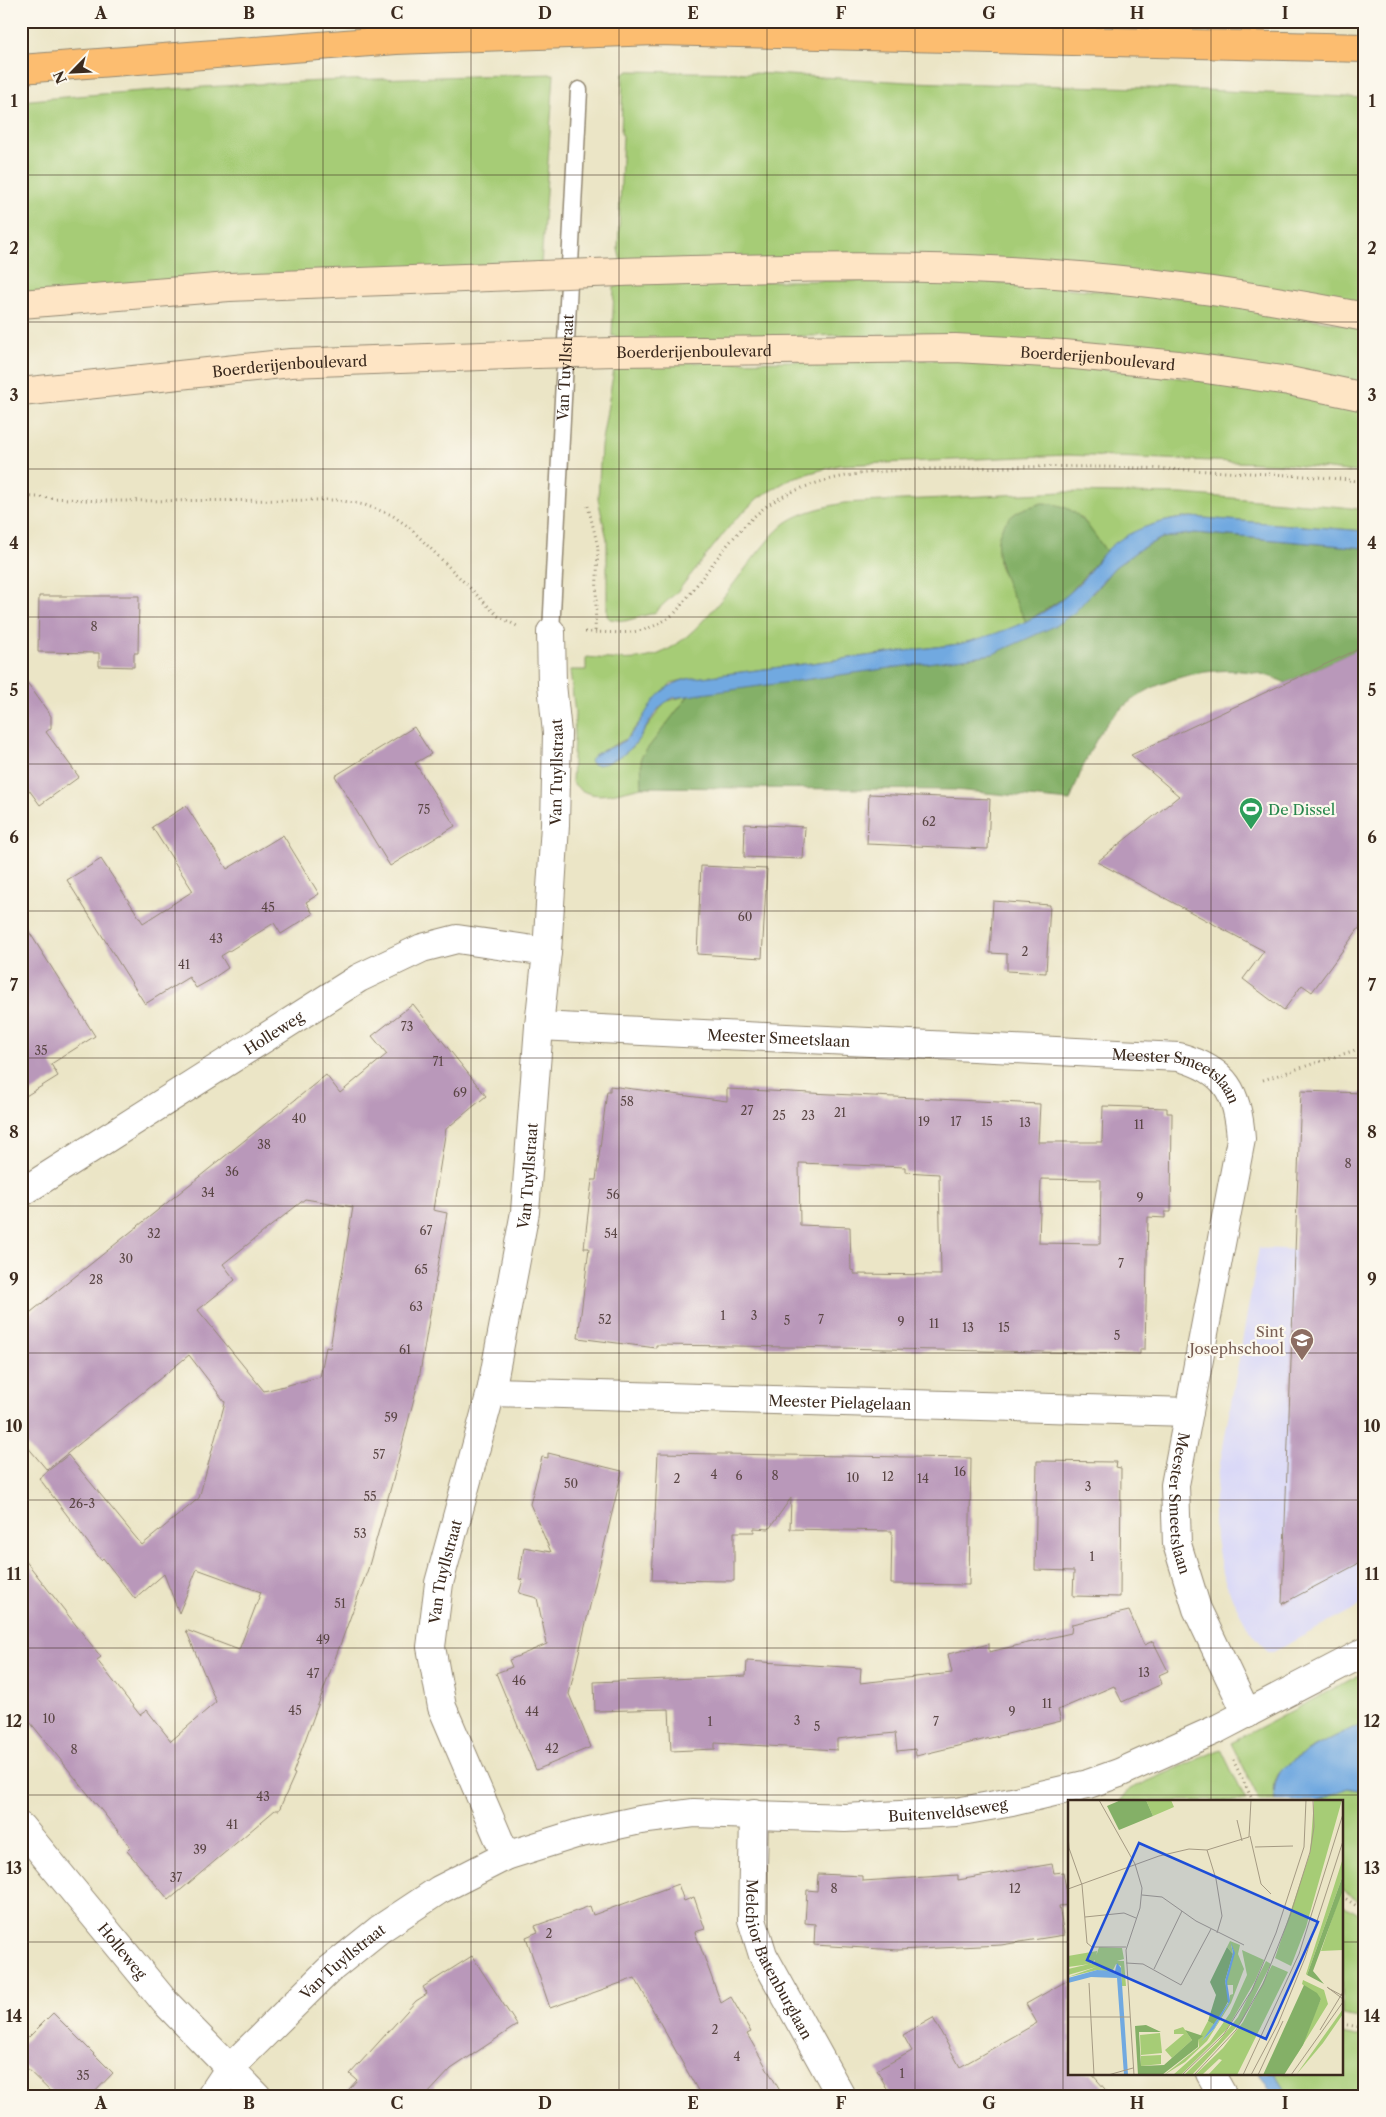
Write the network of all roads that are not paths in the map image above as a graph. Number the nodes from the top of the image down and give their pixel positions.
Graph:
1 (1365, 48) edge
2 (21, 68) edge
3 (579, 90) dead end
4 (21, 304) edge
5 (1365, 317) edge
6 (21, 392) edge
7 (1365, 397) edge
8 (550, 632) joint
9 (547, 952) junction
10 (539, 1026) junction
11 (21, 1193) edge
12 (491, 1392) junction
13 (1188, 1412) junction
14 (1365, 1652) edge
15 (1247, 1714) junction
16 (1090, 1792) edge
17 (754, 1814) junction
18 (21, 1827) edge
19 (506, 1856) junction
20 (229, 2069) junction
21 (1211, 2074) edge
22 (211, 2096) edge
23 (257, 2096) edge
24 (841, 2096) edge
25 (1223, 2096) edge

1 - 2 highway
3 - 8 lane, Van Tuyllstraat
4 - 5 main road, bridge
6 - 7 main road, Boerderijenboulevard, bridge
8 - 9 street, Van Tuyllstraat
9 - 10 street, Van Tuyllstraat
9 - 11 street, Holleweg
10 - 12 street, Van Tuyllstraat
10 - 13 street, Meester Smeetslaan
12 - 13 street, Meester Pielagelaan
12 - 19 street, Van Tuyllstraat
13 - 15 street, Meester Smeetslaan
14 - 15 street, Buitenveldseweg
15 - 16 street, Buitenveldseweg
16 - 17 street, Buitenveldseweg
17 - 19 street, Buitenveldseweg
17 - 24 street, Melchior Batenburglaan
18 - 20 street, Holleweg
19 - 20 street, Van Tuyllstraat
20 - 22 street, Van Tuyllstraat
20 - 23 street, Holleweg
21 - 25 street

